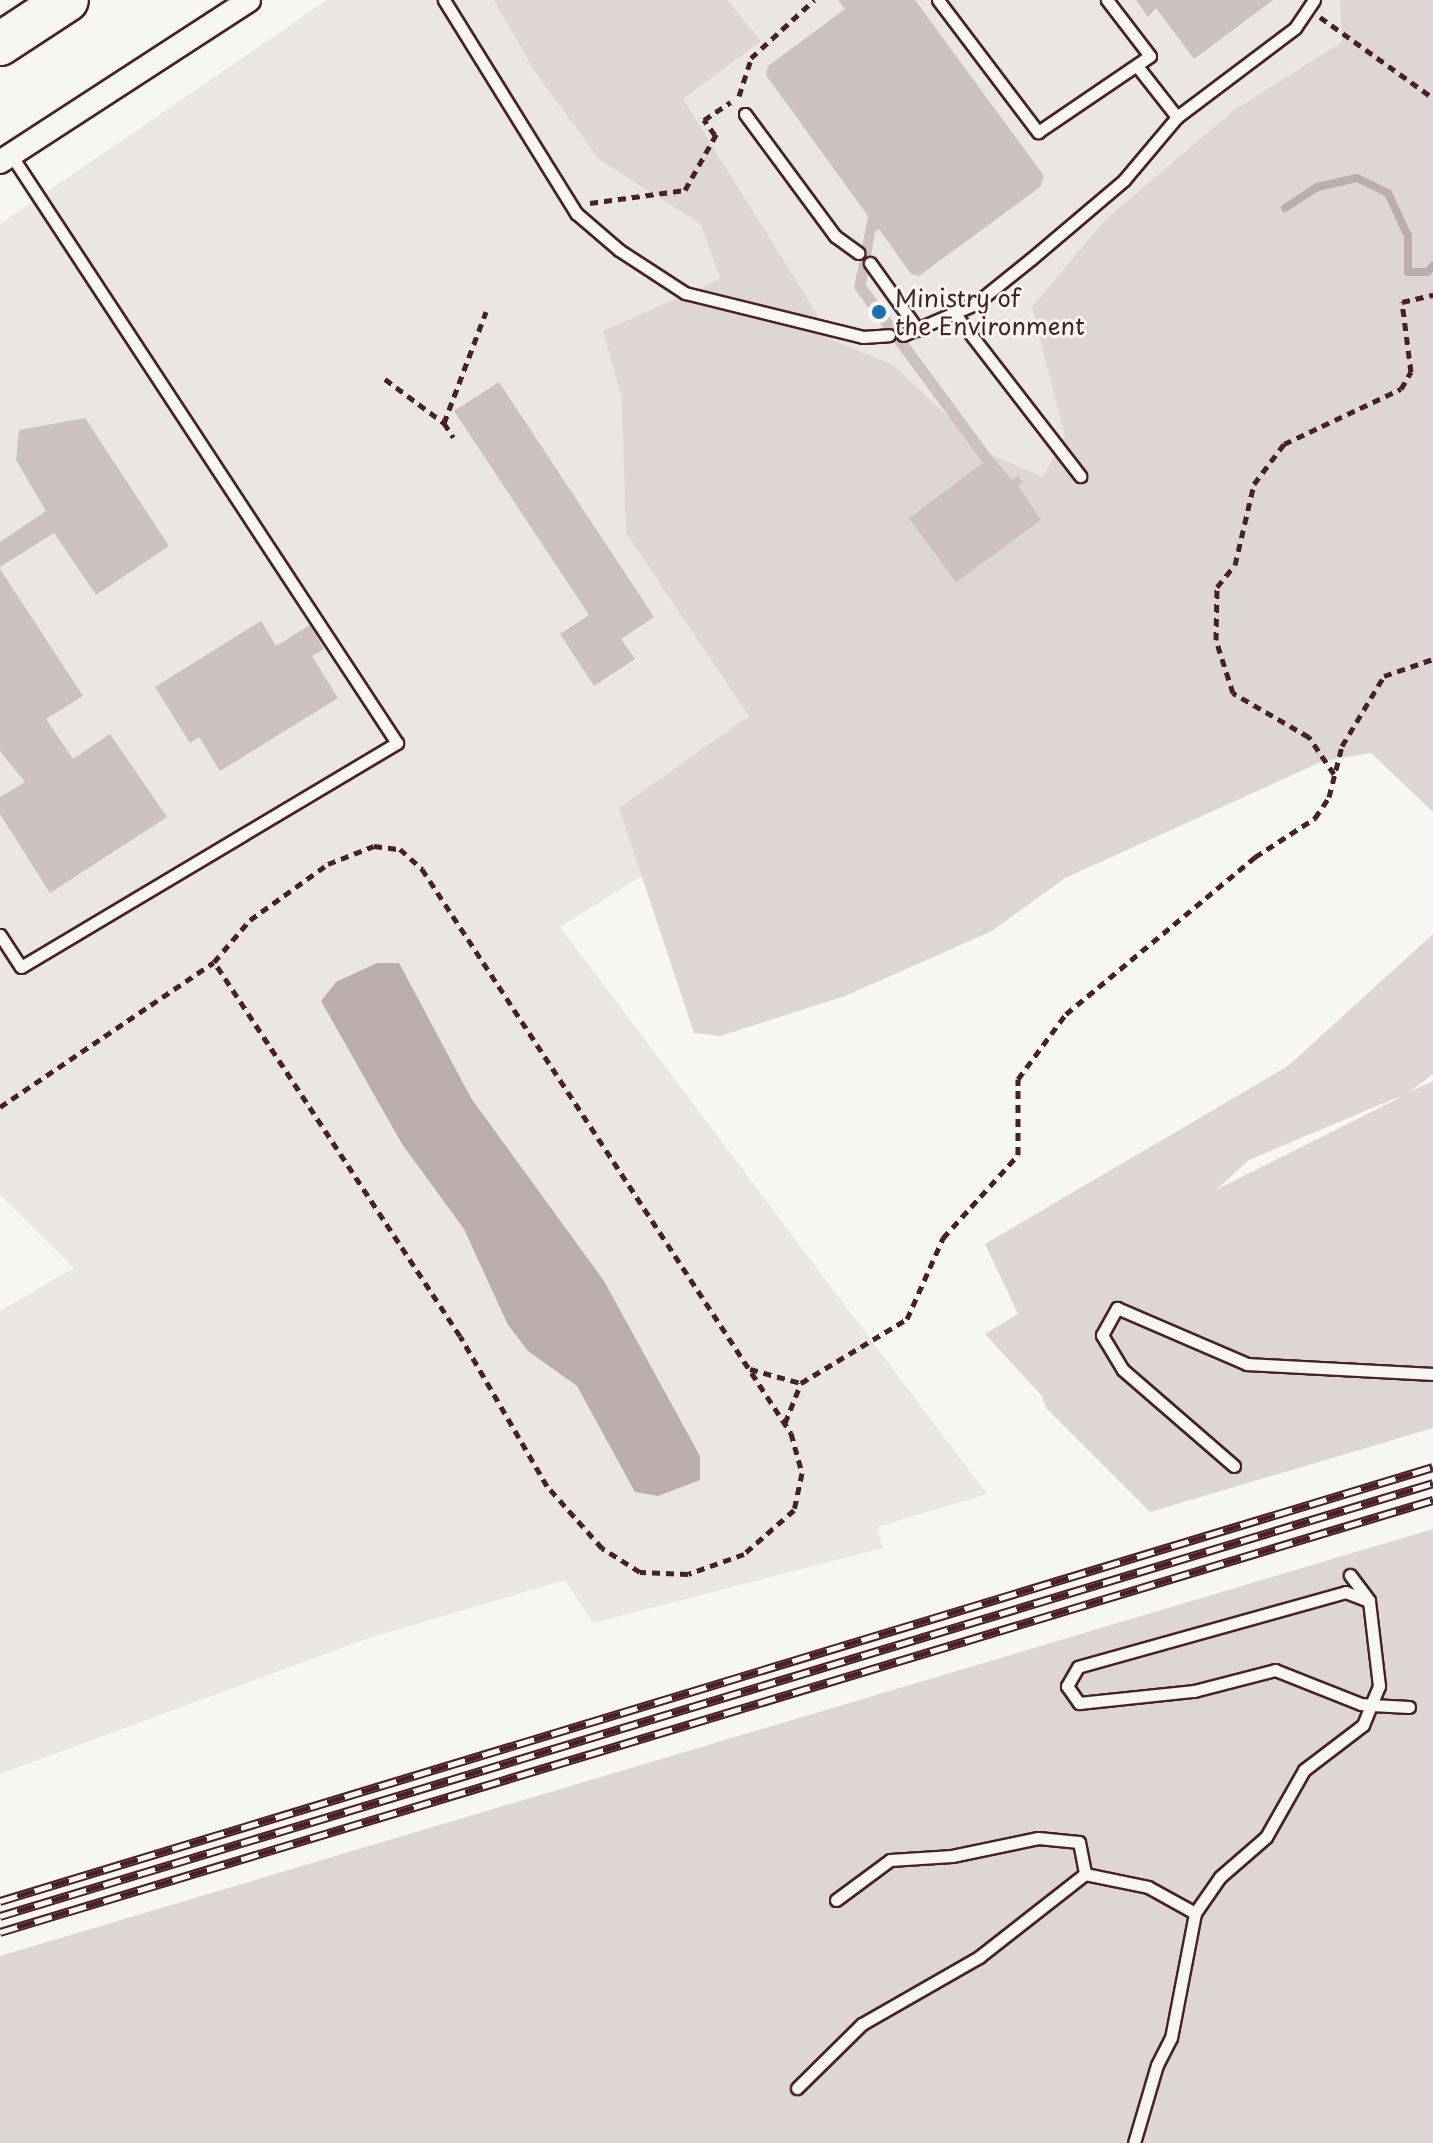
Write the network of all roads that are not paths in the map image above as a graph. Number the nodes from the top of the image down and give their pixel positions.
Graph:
1 (67, 0) edge
2 (249, 0) edge
3 (444, 0) edge
4 (938, 0) edge
5 (1107, 0) edge
6 (1312, 5) edge
7 (0, 44) edge
8 (1137, 66) junction
9 (745, 114) dead end
10 (1177, 117) junction
11 (6, 159) edge
12 (858, 253) dead end
13 (870, 263) dead end
14 (955, 314) junction
15 (918, 330) junction
16 (889, 335) dead end
17 (903, 335) dead end
18 (1080, 476) dead end
19 (0, 935) edge
20 (1433, 1374) edge
21 (1234, 1466) dead end
22 (1350, 1575) dead end
23 (1369, 1601) junction
24 (1371, 1705) junction
25 (1409, 1707) dead end
26 (1085, 1874) junction
27 (836, 1900) dead end
28 (1195, 1913) junction
29 (797, 2088) dead end
30 (1134, 2143) edge

1 - 7 highway
2 - 11 street
3 - 16 lane
4 - 8 lane
5 - 8 lane
6 - 10 lane
8 - 10 lane
9 - 12 lane
10 - 14 lane
11 - 19 lane
13 - 15 lane
14 - 15 lane
14 - 18 lane
15 - 17 lane
20 - 21 lane
22 - 23 lane
23 - 24 lane
23 - 24 lane
24 - 25 lane
24 - 28 lane
26 - 27 lane
26 - 28 lane
26 - 29 lane
28 - 30 lane

